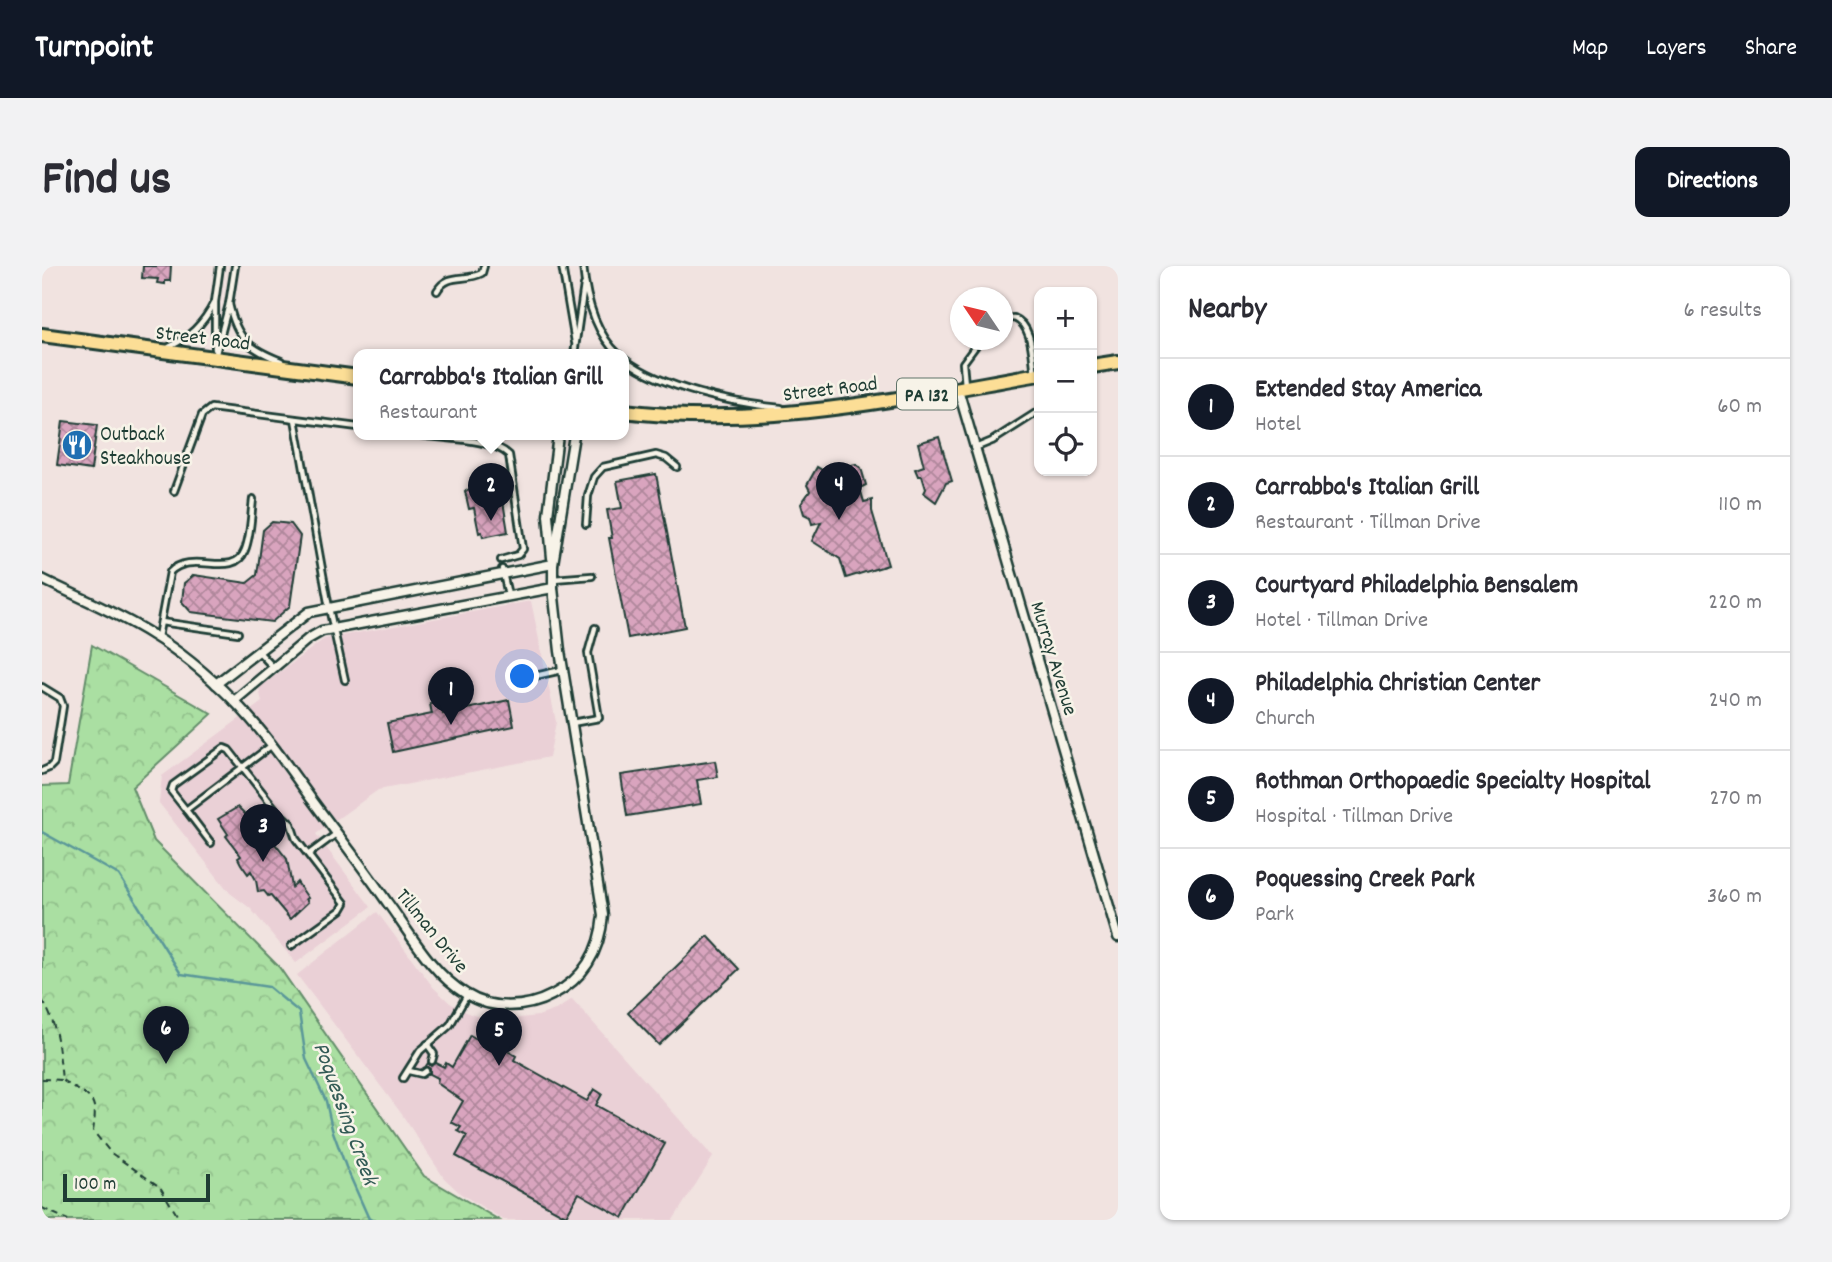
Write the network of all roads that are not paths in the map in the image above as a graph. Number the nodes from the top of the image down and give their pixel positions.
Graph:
1 (220, 266) edge
2 (235, 266) edge
3 (484, 266) edge
4 (562, 266) edge
5 (583, 266) edge
6 (584, 280) junction
7 (437, 290) dead end
8 (215, 302) junction
9 (229, 303) junction
10 (1013, 318) edge
11 (42, 335) edge
12 (575, 342) junction
13 (574, 349) edge
14 (613, 349) edge
15 (973, 350) edge
16 (160, 351) junction
17 (215, 358) junction
18 (1034, 361) edge
19 (629, 362) edge
20 (1118, 362) edge
21 (1097, 365) edge
22 (299, 369) junction
23 (353, 376) edge
24 (1034, 376) edge
25 (961, 388) junction
26 (629, 411) edge
27 (813, 412) junction
28 (1036, 413) edge
29 (295, 419) junction
30 (353, 426) edge
31 (461, 440) edge
32 (557, 440) edge
33 (572, 440) edge
34 (975, 448) junction
35 (677, 467) dead end
36 (174, 491) dead end
37 (253, 499) dead end
38 (586, 524) dead end
39 (501, 560) dead end
40 (553, 564) junction
41 (503, 572) junction
42 (592, 576) dead end
43 (42, 579) edge
44 (553, 584) junction
45 (508, 596) junction
46 (329, 608) junction
47 (161, 622) junction
48 (333, 627) junction
49 (595, 628) dead end
50 (238, 633) dead end
51 (158, 638) junction
52 (258, 651) junction
53 (274, 668) junction
54 (563, 670) junction
55 (526, 678) dead end
56 (345, 680) dead end
57 (216, 684) junction
58 (42, 687) edge
59 (234, 701) junction
60 (572, 723) junction
61 (272, 745) junction
62 (243, 767) junction
63 (42, 771) edge
64 (186, 810) junction
65 (337, 833) junction
66 (211, 842) dead end
67 (309, 854) junction
68 (1118, 937) edge
69 (291, 946) dead end
70 (467, 995) junction
71 (427, 1044) junction
72 (432, 1060) dead end
73 (409, 1071) junction
74 (426, 1072) dead end
75 (403, 1077) dead end

1 - 8 lane
2 - 9 lane
3 - 7 lane
4 - 12 lane
5 - 6 lane
6 - 12 lane
6 - 14 lane
8 - 16 lane
8 - 17 lane
9 - 17 lane
9 - 22 lane
10 - 18 lane
11 - 16 main road, Street Road
12 - 13 lane
15 - 25 lane
16 - 17 main road, Street Road
17 - 22 main road, Street Road
19 - 27 lane
20 - 21 main road
22 - 23 main road, Street Road
24 - 25 main road, Street Road / PA 132
25 - 27 main road, Street Road / PA 132
25 - 34 street, Murray Avenue
26 - 27 main road, Street Road / PA 132
28 - 34 lane
29 - 30 lane
29 - 36 lane
29 - 46 lane
31 - 39 lane
32 - 40 street, Tillman Drive
33 - 40 street, Tillman Drive
34 - 68 street, Murray Avenue
35 - 38 lane
37 - 47 lane
40 - 41 street
40 - 44 street, Tillman Drive
41 - 45 lane
41 - 46 street
42 - 44 lane
43 - 51 street, Tillman Drive
44 - 45 street
44 - 54 street, Tillman Drive
45 - 48 street
46 - 48 lane
46 - 52 street
47 - 50 lane
47 - 51 lane
48 - 53 street
48 - 56 lane
49 - 60 lane
51 - 57 street, Tillman Drive
52 - 53 lane
52 - 57 street
53 - 59 street
54 - 55 lane
54 - 60 street, Tillman Drive
57 - 59 street, Tillman Drive
58 - 63 lane
59 - 61 street, Tillman Drive
60 - 70 street, Tillman Drive
61 - 62 lane
61 - 65 street, Tillman Drive
62 - 64 lane
62 - 64 lane
62 - 67 lane
64 - 66 lane
65 - 67 lane
65 - 70 street, Tillman Drive
67 - 69 lane
70 - 71 lane
71 - 72 lane
71 - 73 lane
73 - 74 lane
73 - 75 lane

